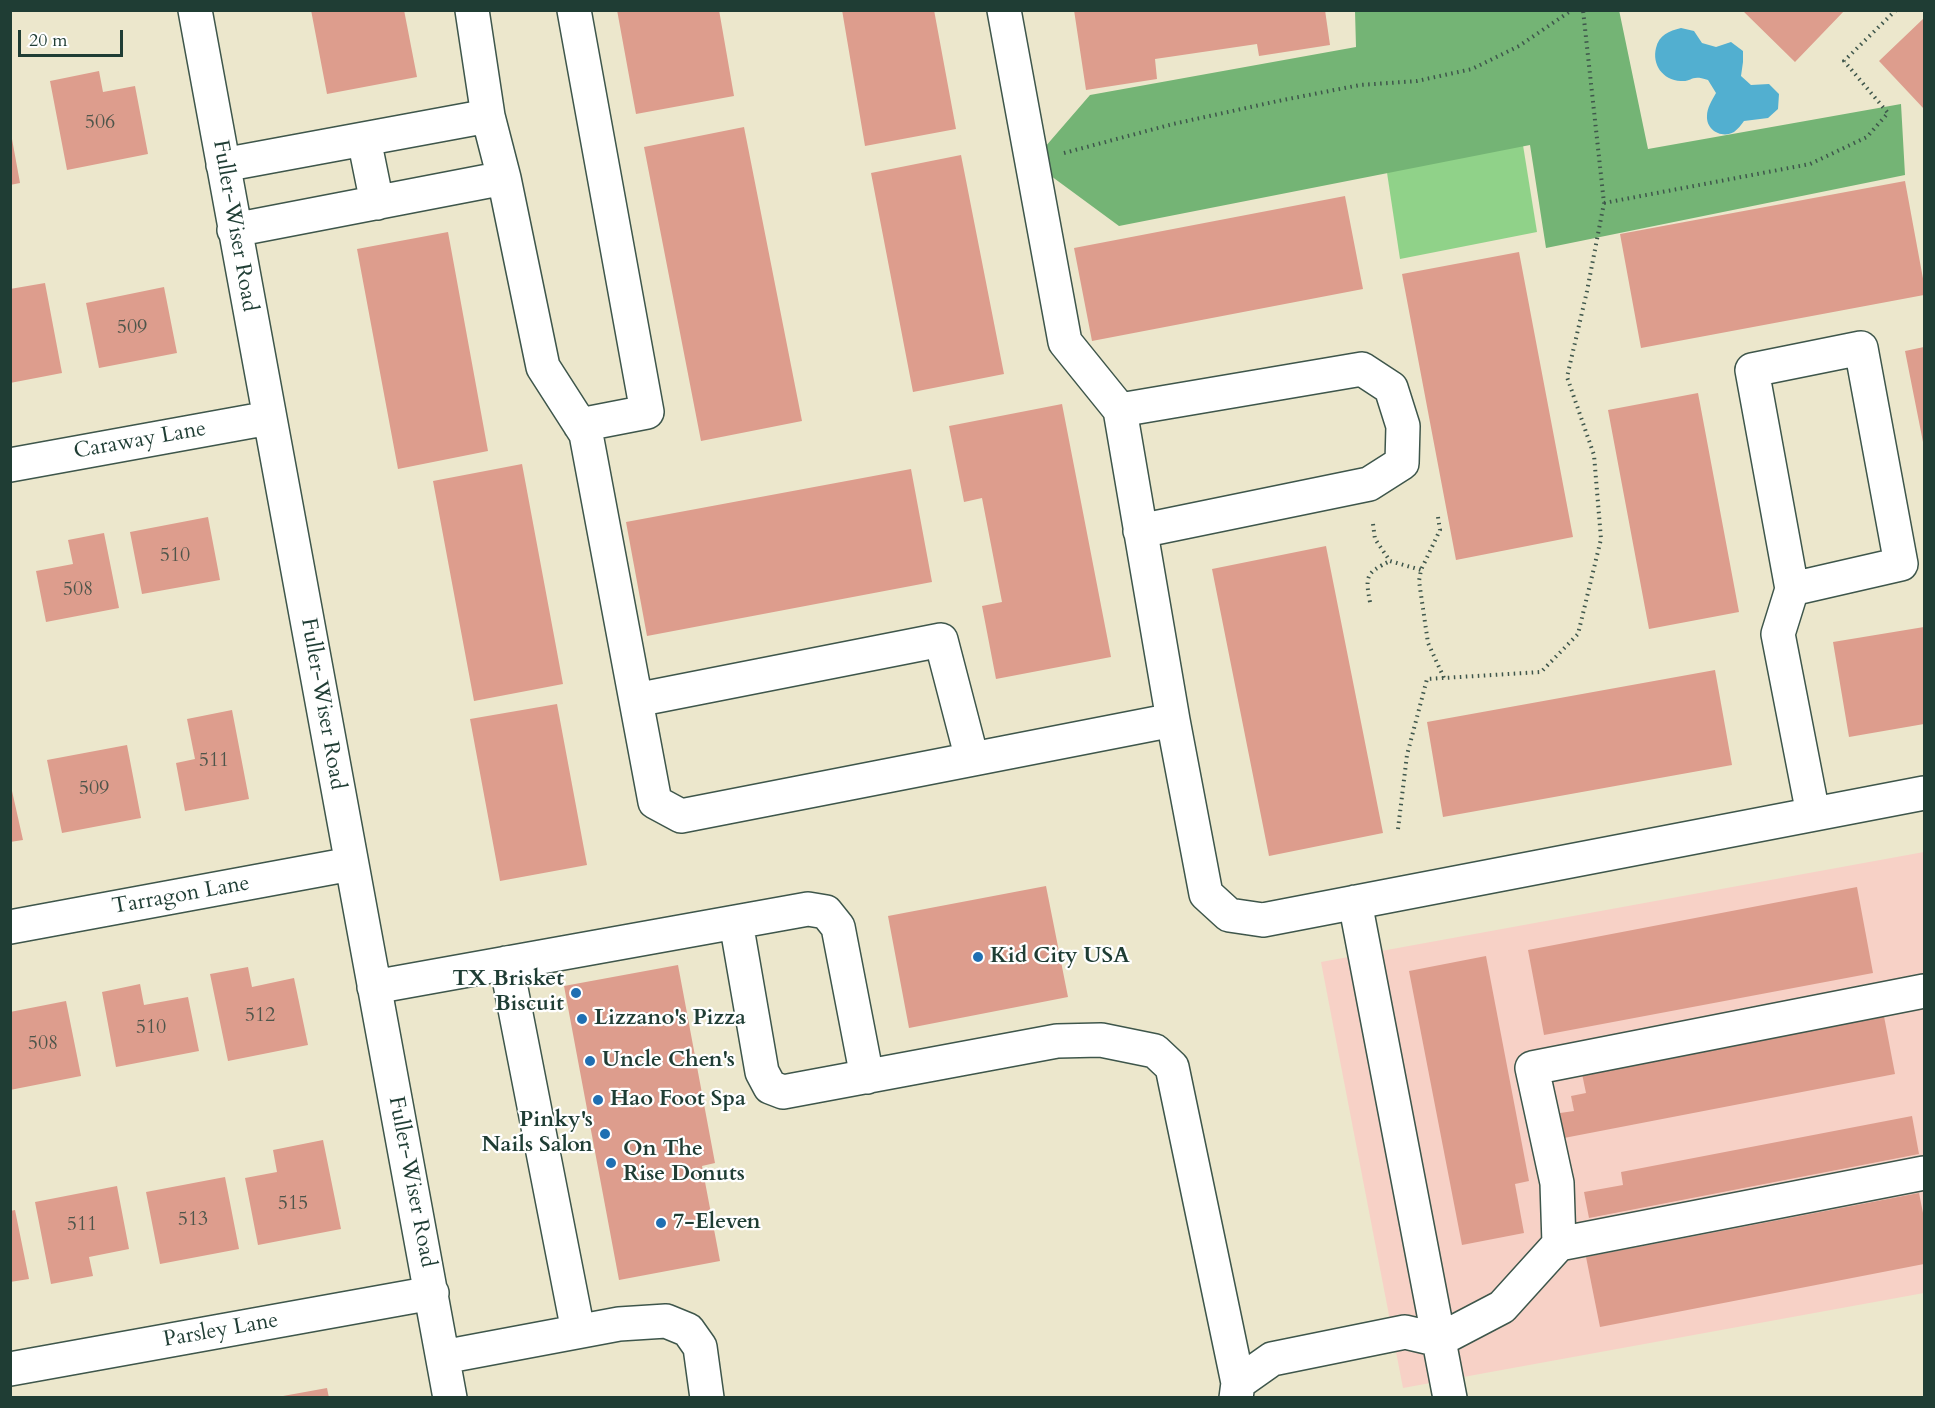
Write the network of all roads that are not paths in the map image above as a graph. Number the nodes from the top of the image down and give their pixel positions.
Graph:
1 (195, 10) edge
2 (472, 10) edge
3 (574, 10) edge
4 (1004, 10) edge
5 (488, 116) junction
6 (364, 139) junction
7 (223, 165) junction
8 (504, 178) junction
9 (377, 203) junction
10 (234, 230) junction
11 (1120, 410) junction
12 (269, 418) junction
13 (580, 425) junction
14 (10, 465) edge
15 (1140, 531) junction
16 (1792, 589) junction
17 (636, 700) junction
18 (1173, 720) junction
19 (972, 759) junction
20 (1924, 793) edge
21 (1813, 814) junction
22 (351, 864) junction
23 (1354, 902) junction
24 (736, 922) junction
25 (10, 927) edge
26 (506, 963) junction
27 (374, 987) junction
28 (1924, 991) edge
29 (867, 1077) junction
30 (1924, 1173) edge
31 (1559, 1244) junction
32 (432, 1293) junction
33 (578, 1331) junction
34 (1439, 1340) junction
35 (443, 1357) junction
36 (10, 1369) edge
37 (1237, 1390) edge
38 (450, 1398) edge
39 (707, 1398) edge
40 (1450, 1398) edge

1 - 7 street, Fuller-Wiser Road
2 - 5 street
3 - 13 street
4 - 11 street
5 - 6 street
5 - 8 street
6 - 7 street
6 - 9 street
7 - 10 street, Fuller-Wiser Road
8 - 9 street
8 - 13 street
9 - 10 street
10 - 12 street, Fuller-Wiser Road
11 - 15 street
11 - 15 street
12 - 14 street, Caraway Lane
12 - 22 street, Fuller-Wiser Road
13 - 17 street
15 - 18 street
16 - 16 street
16 - 21 street
17 - 19 street
17 - 19 street
18 - 19 street
18 - 23 street
20 - 21 street
21 - 23 street
22 - 25 street, Tarragon Lane
22 - 27 street, Fuller-Wiser Road
23 - 34 street
24 - 26 street
24 - 29 street
24 - 29 street
26 - 27 street
26 - 33 street
27 - 32 street, Fuller-Wiser Road
28 - 31 street
29 - 37 street
30 - 31 street
31 - 34 street
32 - 35 street, Fuller-Wiser Road
32 - 36 street, Parsley Lane
33 - 35 street
33 - 39 street
34 - 37 street
34 - 40 street
35 - 38 street, Fuller-Wiser Road

